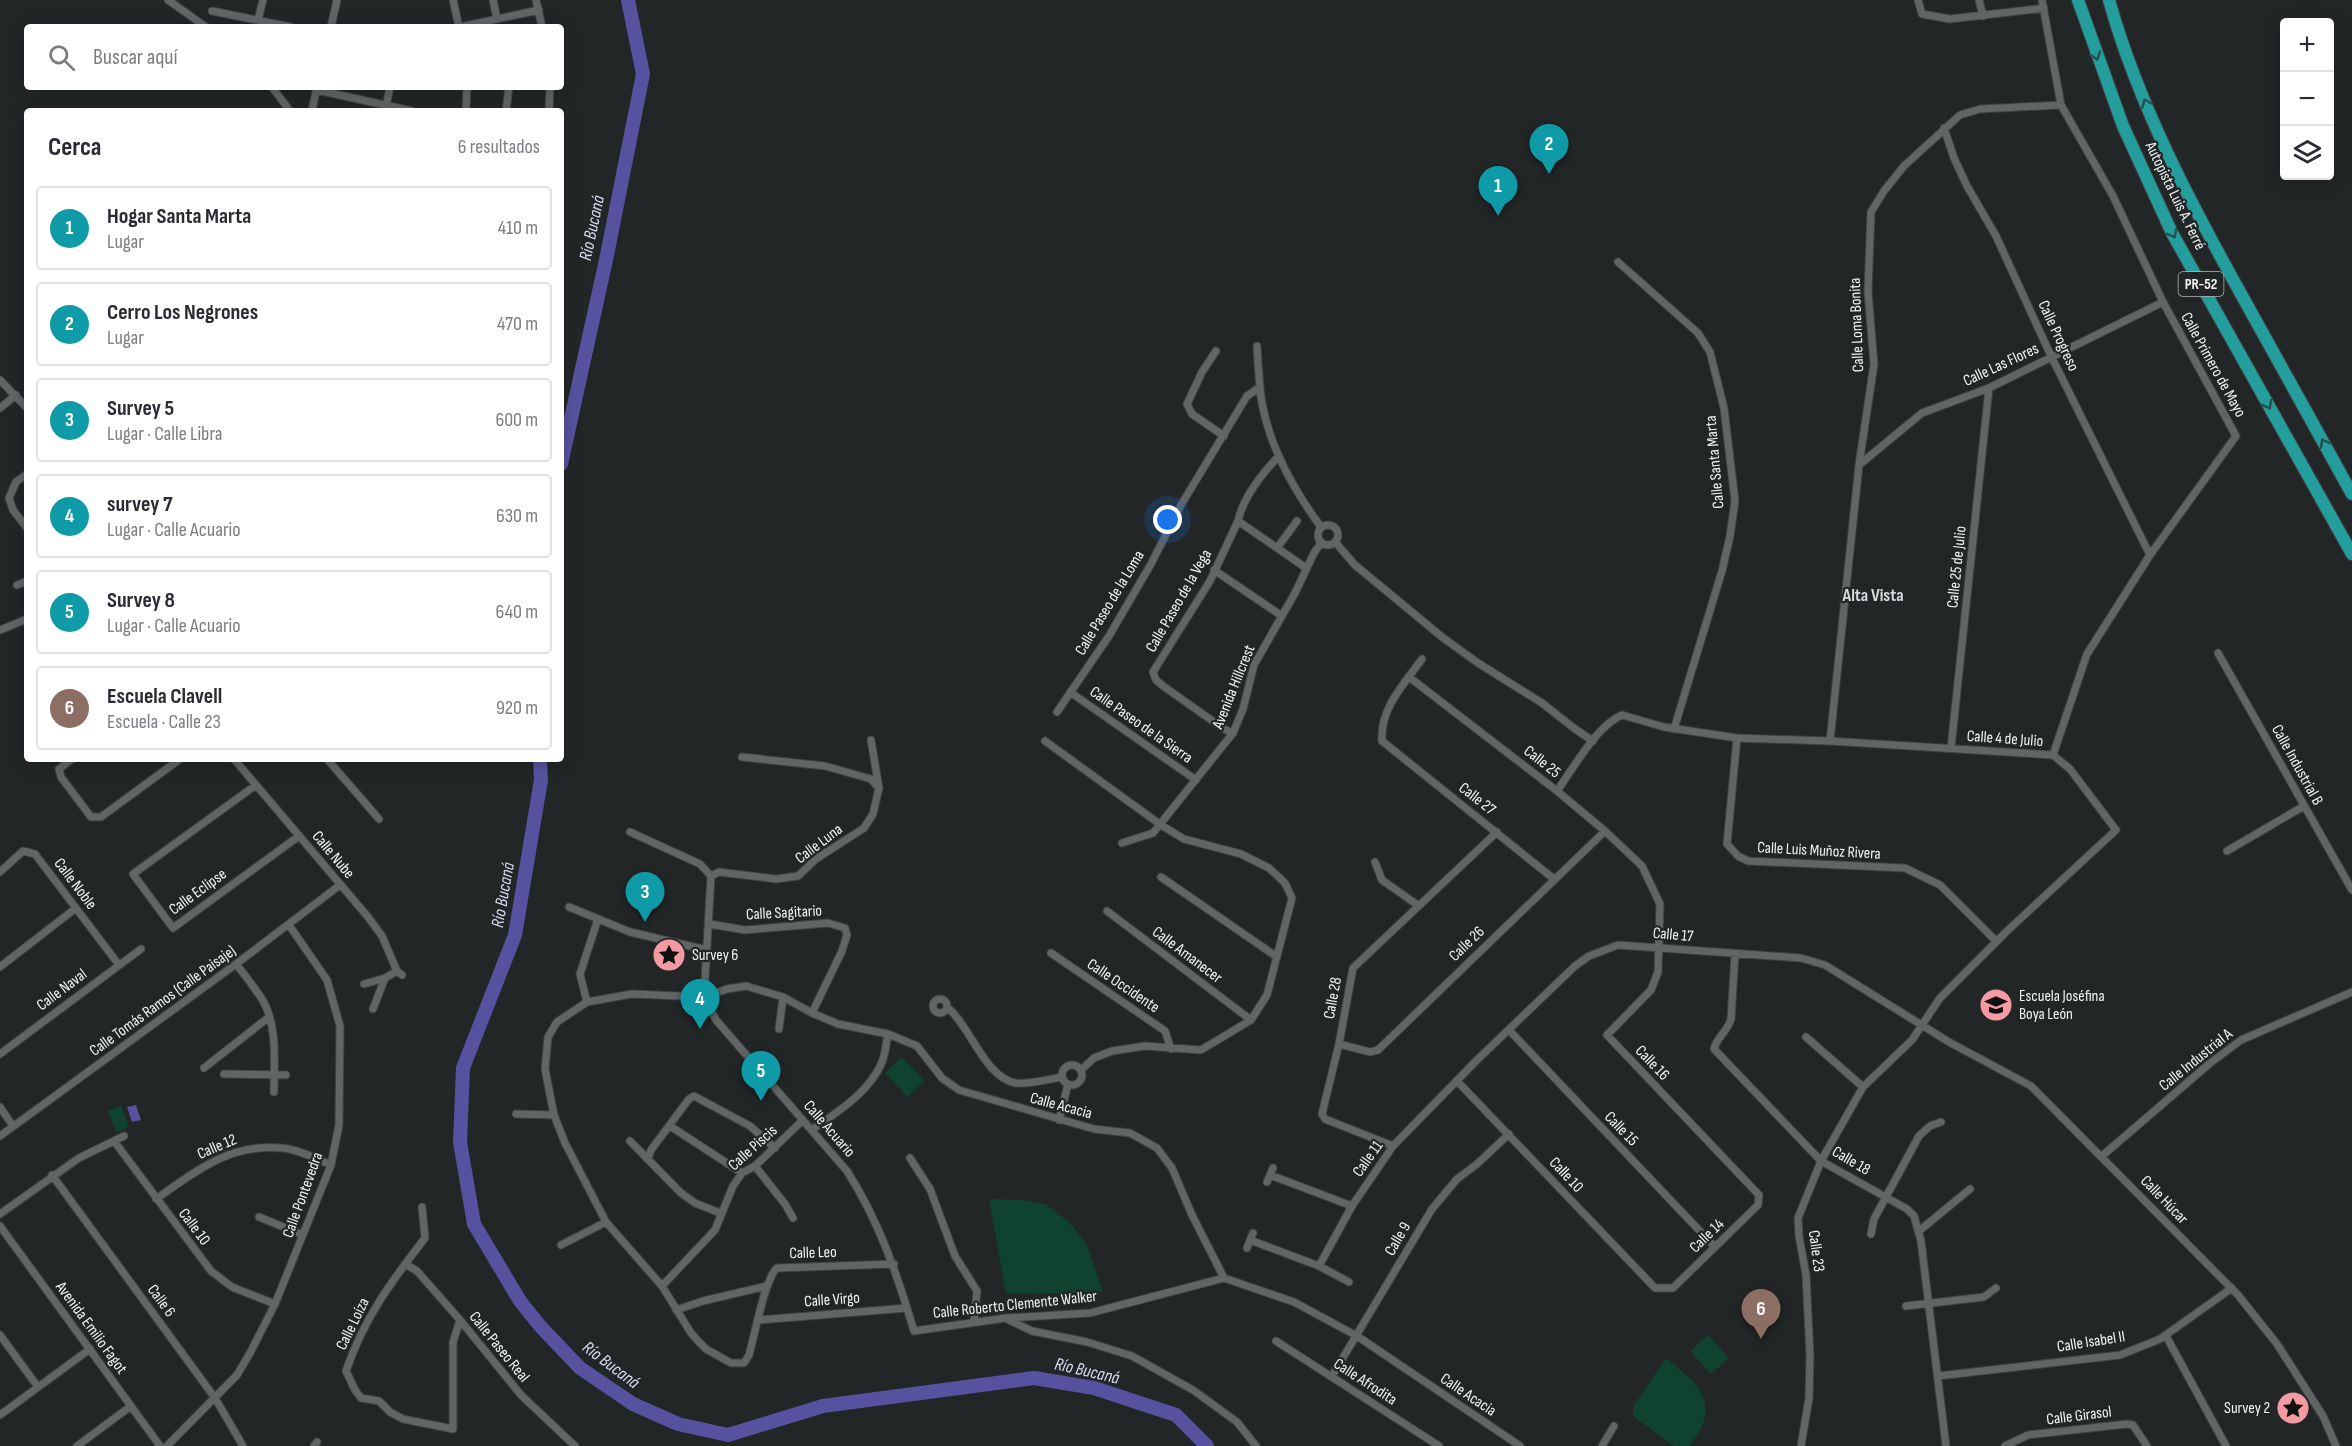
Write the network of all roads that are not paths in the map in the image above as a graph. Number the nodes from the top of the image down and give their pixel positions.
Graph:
1 (168, 0) edge
2 (262, 0) edge
3 (337, 0) edge
4 (453, 0) edge
5 (493, 0) edge
6 (536, 0) edge
7 (1918, 0) edge
8 (1979, 0) edge
9 (2078, 0) edge
10 (2109, 0) edge
11 (2043, 4) edge
12 (539, 10) junction
13 (212, 11) dead end
14 (1983, 16) junction
15 (497, 19) junction
16 (258, 20) junction
17 (202, 24) edge
18 (277, 24) edge
19 (332, 24) edge
20 (458, 24) edge
21 (473, 24) edge
22 (541, 24) edge
23 (274, 90) edge
24 (317, 90) edge
25 (321, 90) edge
26 (389, 90) edge
27 (467, 90) edge
28 (509, 90) edge
29 (550, 90) edge
30 (2061, 105) junction
31 (288, 108) edge
32 (313, 108) edge
33 (386, 108) edge
34 (466, 108) edge
35 (507, 108) edge
36 (549, 108) edge
37 (1944, 128) junction
38 (1618, 262) dead end
39 (2163, 302) junction
40 (1257, 346) dead end
41 (1216, 351) dead end
42 (2051, 356) junction
43 (0, 380) edge
44 (1260, 387) junction
45 (1989, 388) junction
46 (16, 395) junction
47 (24, 404) edge
48 (0, 408) edge
49 (1224, 436) junction
50 (1279, 456) junction
51 (1859, 465) junction
52 (24, 476) edge
53 (2352, 494) edge
54 (1238, 521) junction
55 (1297, 521) dead end
56 (24, 524) edge
57 (1321, 527) junction
58 (1335, 542) junction
59 (1321, 543) junction
60 (1277, 548) junction
61 (2352, 554) edge
62 (2150, 555) junction
63 (1306, 568) junction
64 (1214, 570) junction
65 (24, 582) edge
66 (17, 585) dead end
67 (1282, 616) junction
68 (24, 619) edge
69 (0, 630) edge
70 (2218, 653) dead end
71 (1422, 659) dead end
72 (1409, 677) junction
73 (1070, 692) junction
74 (1058, 712) dead end
75 (1674, 729) junction
76 (1233, 733) junction
77 (1737, 738) junction
78 (871, 740) dead end
79 (1045, 741) dead end
80 (1593, 741) junction
81 (1830, 741) junction
82 (1951, 748) junction
83 (2053, 755) junction
84 (742, 757) dead end
85 (68, 762) edge
86 (176, 762) edge
87 (237, 762) edge
88 (330, 762) edge
89 (1196, 780) junction
90 (256, 785) junction
91 (879, 788) junction
92 (1557, 791) junction
93 (2304, 806) junction
94 (378, 819) dead end
95 (1161, 825) junction
96 (1605, 831) junction
97 (630, 832) dead end
98 (1497, 832) junction
99 (299, 836) junction
100 (1122, 843) dead end
101 (2227, 851) dead end
102 (1375, 862) dead end
103 (0, 872) edge
104 (711, 876) junction
105 (1161, 878) dead end
106 (1554, 879) junction
107 (340, 885) junction
108 (2352, 890) edge
109 (1419, 906) junction
110 (569, 907) dead end
111 (76, 908) junction
112 (1107, 911) dead end
113 (598, 919) junction
114 (710, 924) junction
115 (289, 925) junction
116 (1996, 941) junction
117 (1658, 947) junction
118 (141, 949) dead end
119 (707, 950) junction
120 (1051, 953) dead end
121 (1736, 954) junction
122 (1277, 957) junction
123 (236, 964) junction
124 (119, 965) junction
125 (0, 967) edge
126 (386, 978) junction
127 (364, 984) dead end
128 (2352, 992) edge
129 (704, 996) junction
130 (783, 997) junction
131 (587, 1002) junction
132 (947, 1007) dead end
133 (373, 1009) dead end
134 (812, 1013) junction
135 (269, 1017) junction
136 (1251, 1020) junction
137 (1920, 1025) junction
138 (779, 1029) dead end
139 (1509, 1030) junction
140 (888, 1034) junction
141 (1806, 1037) dead end
142 (1339, 1044) junction
143 (1171, 1049) junction
144 (0, 1054) edge
145 (204, 1068) dead end
146 (1082, 1069) junction
147 (224, 1074) dead end
148 (274, 1074) junction
149 (286, 1075) dead end
150 (1062, 1077) junction
151 (1456, 1081) junction
152 (1068, 1084) junction
153 (1863, 1087) junction
154 (274, 1092) dead end
155 (0, 1107) edge
156 (516, 1114) dead end
157 (554, 1115) junction
158 (803, 1120) junction
159 (1059, 1120) junction
160 (1941, 1122) dead end
161 (14, 1126) junction
162 (670, 1126) junction
163 (812, 1130) junction
164 (1509, 1134) junction
165 (0, 1136) edge
166 (124, 1136) dead end
167 (114, 1141) junction
168 (630, 1141) dead end
169 (1393, 1146) junction
170 (775, 1148) junction
171 (2102, 1156) junction
172 (910, 1158) dead end
173 (648, 1159) junction
174 (1821, 1161) junction
175 (331, 1165) junction
176 (755, 1166) junction
177 (742, 1173) junction
178 (52, 1175) junction
179 (1270, 1175) dead end
180 (1752, 1187) joint
181 (1970, 1189) dead end
182 (1886, 1196) junction
183 (156, 1199) junction
184 (423, 1206) dead end
185 (1353, 1206) junction
186 (720, 1213) junction
187 (0, 1214) edge
188 (259, 1217) dead end
189 (793, 1218) dead end
190 (606, 1222) junction
191 (0, 1226) edge
192 (1919, 1231) junction
193 (1871, 1234) dead end
194 (303, 1235) junction
195 (1250, 1240) dead end
196 (561, 1245) dead end
197 (1714, 1247) junction
198 (405, 1264) junction
199 (894, 1264) junction
200 (1319, 1266) junction
201 (1224, 1278) junction
202 (1349, 1282) dead end
203 (662, 1286) junction
204 (767, 1286) junction
205 (1655, 1288) joint
206 (1996, 1288) dead end
207 (2232, 1288) junction
208 (274, 1304) junction
209 (1930, 1304) junction
210 (1906, 1306) dead end
211 (907, 1308) junction
212 (676, 1310) junction
213 (1006, 1318) junction
214 (460, 1320) junction
215 (759, 1320) junction
216 (974, 1322) junction
217 (914, 1330) joint
218 (0, 1335) edge
219 (1357, 1336) junction
220 (2166, 1336) junction
221 (1276, 1341) dead end
222 (90, 1349) junction
223 (1332, 1376) junction
224 (1938, 1376) junction
225 (38, 1387) junction
226 (215, 1398) junction
227 (132, 1406) junction
228 (0, 1415) edge
229 (1614, 1426) dead end
230 (1436, 1445) edge
231 (77, 1446) edge
232 (160, 1446) edge
233 (167, 1446) edge
234 (243, 1446) edge
235 (574, 1446) edge
236 (1256, 1446) edge
237 (1520, 1446) edge
238 (1602, 1446) edge
239 (1801, 1446) edge
240 (1946, 1446) edge
241 (2005, 1446) edge
242 (2146, 1446) edge
243 (2226, 1446) edge
244 (2336, 1446) edge

1 - 17 street
2 - 16 street
3 - 19 street
4 - 20 street
5 - 15 street
6 - 12 street
7 - 14 street
8 - 14 street
9 -> 61 highway, Autopista Luis A. Ferré / PR-52
53 -> 10 highway, Autopista Luis A. Ferré / PR-52
11 - 14 street
11 - 30 street, Calle Primero de Mayo
12 - 15 street
12 - 22 street
13 - 16 street
15 - 21 street
16 - 18 street
23 - 31 street
24 - 32 street
25 - 33 street
26 - 33 street
27 - 34 street
28 - 35 street
29 - 36 street
30 - 37 street, Calle Loma Bonita
30 - 39 street, Calle Primero de Mayo
37 - 42 street, Calle Progreso
37 - 51 street, Calle Loma Bonita
38 - 75 street, Calle Santa Marta
39 - 42 street, Calle Las Flores
39 - 62 street, Calle Primero de Mayo
40 - 44 street
41 - 49 street
42 - 45 street, Calle Las Flores
42 - 62 street, Calle Progreso
43 - 46 street
44 - 49 street, Calle Paseo de la Loma
44 - 50 street
45 - 51 street, Calle Las Flores
45 - 82 street, Calle 25 de Julio
46 - 47 street
46 - 48 street
49 - 73 street, Calle Paseo de la Loma
50 - 54 street, Calle Paseo de la Vega
50 - 57 street
51 - 81 street, Calle Loma Bonita
52 - 56 street
54 - 60 street
54 - 64 street, Calle Paseo de la Vega
55 - 60 street
57 - 58 street
57 - 59 street
58 - 59 street
58 - 80 street
59 - 63 street, Avenida Hillcrest
60 - 63 street
62 - 83 street, Calle Primero de Mayo
63 - 67 street, Avenida Hillcrest
64 - 67 street
64 - 76 street, Calle Paseo de la Vega
65 - 66 street
67 - 76 street, Avenida Hillcrest
68 - 69 street
70 - 93 street, Calle Industrial B
71 - 72 street
72 - 92 street, Calle 25
72 - 98 street, Calle 27
73 - 74 street, Calle Paseo de la Loma
73 - 89 street, Calle Paseo de la Sierra
75 - 77 street, Calle 4 de Julio
75 - 80 street, Calle 4 de Julio
76 - 89 street, Avenida Hillcrest
77 - 81 street, Calle 4 de Julio
77 - 116 street, Calle Luis Muñoz Rivera
78 - 91 street, Calle Luna
79 - 95 street
80 - 92 street
81 - 82 street, Calle 4 de Julio
82 - 83 street, Calle 4 de Julio
83 - 116 street, Calle 4 de Julio
84 - 91 street
85 - 86 street
87 - 90 street, Calle Nube
88 - 94 street
89 - 95 street, Avenida Hillcrest
90 - 99 street, Calle Nube
90 - 99 street, Calle Eclipse
91 - 104 street, Calle Luna
92 - 96 street, Calle 25
93 - 101 street
93 - 108 street, Calle Industrial B
95 - 100 street, Avenida Hillcrest
95 - 122 street
96 - 106 street, Calle 26
96 - 117 street, Calle 25
97 - 104 street
98 - 106 street, Calle 27
98 - 109 street, Calle 28
99 - 107 street, Calle Nube
102 - 109 street
103 - 111 street, Calle Noble
104 - 114 street
105 - 122 street
106 - 142 street, Calle 26
107 - 115 street, Calle Tomás Ramos (Calle Paisaje)
107 - 126 street, Calle Nube
109 - 142 street, Calle 28
110 - 113 street
111 - 124 street, Calle Noble
111 - 125 street
112 - 136 street, Calle Amanecer
113 - 119 street
113 - 131 street
114 - 119 street
114 - 134 street, Calle Sagitario
115 - 123 street, Calle Tomás Ramos (Calle Paisaje)
115 - 175 street, Calle Pontevedra
116 - 137 street, Calle 4 de Julio
117 - 121 street, Calle 17
117 - 139 street, Calle 17
117 - 180 street, Calle 16
118 - 124 street, Calle Naval
119 - 129 street
120 - 143 street, Calle Occidente
121 - 137 street, Calle 17
121 - 174 street, Calle 18
122 - 136 street
123 - 135 street
123 - 161 street, Calle Tomás Ramos (Calle Paisaje)
124 - 144 street, Calle Naval
126 - 127 street
126 - 133 street
128 - 171 street, Calle Industrial A
129 - 130 street, Calle Acacia
129 - 131 street, Calle Acacia
129 - 158 street, Calle Acuario
130 - 134 street, Calle Acacia
130 - 138 street
131 - 157 street, Calle Acacia
132 - 150 street
134 - 140 street, Calle Acacia
135 - 145 street
135 - 148 street
136 - 143 street
137 - 153 street, Calle 23
137 - 171 street, Calle Húcar
139 - 151 street, Calle 17
139 - 197 street, Calle 15
140 - 159 street, Calle Acacia
140 - 163 street
141 - 153 street
142 - 169 street, Calle 28
143 - 146 street
146 - 150 street
146 - 152 street
147 - 148 street
148 - 149 street
148 - 154 street
150 - 152 street
151 - 164 street, Calle 10
151 - 169 street, Calle 11
152 - 159 street
153 - 174 street, Calle 23
155 - 161 street
156 - 157 street
157 - 190 street
158 - 163 street, Calle Acuario
158 - 170 street, Calle Piscis
159 - 201 street, Calle Acacia
160 - 182 street
161 - 165 street, Calle Tomás Ramos (Calle Paisaje)
162 - 170 street
162 - 173 street
162 - 177 street
163 - 199 street, Calle Acuario
164 - 205 street, Calle 10
164 - 219 street, Calle 9
166 - 167 street
167 - 178 street
167 - 183 street, Calle 10
168 - 173 street
169 - 185 street, Calle 11
170 - 176 street, Calle Piscis
171 - 207 street, Calle Húcar
172 - 216 street
173 - 186 street
174 - 182 street, Calle 18
174 - 239 street, Calle 23
175 - 183 street, Calle 12
175 - 194 street, Calle Pontevedra
176 - 177 street, Calle Piscis
176 - 189 street
177 - 186 street, Calle Piscis
178 - 187 street
178 - 226 street, Calle 6
179 - 185 street
180 - 197 street, Calle 14
181 - 192 street
182 - 192 street, Calle 18
182 - 193 street
183 - 208 street, Calle 10
184 - 198 street, Calle Loíza
185 - 200 street, Calle 11
186 - 203 street, Calle Piscis
188 - 194 street
190 - 196 street
190 - 203 street
191 - 222 street, Avenida Emilio Fagot
192 - 209 street, Calle 18
194 - 208 street, Calle Pontevedra
195 - 200 street
197 - 205 street, Calle 14
198 - 214 street, Calle Paseo Real
198 - 214 street, Calle Loíza
199 - 204 street, Calle Leo
199 - 211 street, Calle Acuario
200 - 202 street
201 - 213 street, Calle Roberto Clemente Walker
201 - 219 street, Calle Acacia
203 - 212 street
204 - 212 street
204 - 215 street
206 - 209 street
207 - 220 street, Calle Isabel II
207 - 244 street, Calle Húcar
208 - 226 street, Calle Pontevedra
209 - 210 street
209 - 224 street, Calle 18
211 - 215 street, Calle Virgo
211 - 217 street, Calle Acuario
212 - 215 street
213 - 216 street, Calle Roberto Clemente Walker
213 - 236 street
214 - 235 street, Calle Paseo Real
216 - 217 street, Calle Roberto Clemente Walker
218 - 225 street
219 - 223 street, Calle 9
219 - 237 street, Calle Acacia
220 - 224 street, Calle Isabel II
220 - 243 street
221 - 223 street, Calle Afrodita
222 - 225 street
222 - 227 street, Avenida Emilio Fagot
223 - 230 street, Calle Afrodita
224 - 240 street, Calle 18
225 - 228 street
226 - 233 street, Calle Pontevedra
226 - 234 street, Calle 6
227 - 231 street
227 - 232 street, Avenida Emilio Fagot
229 - 238 street
241 - 242 street, Calle Girasol

